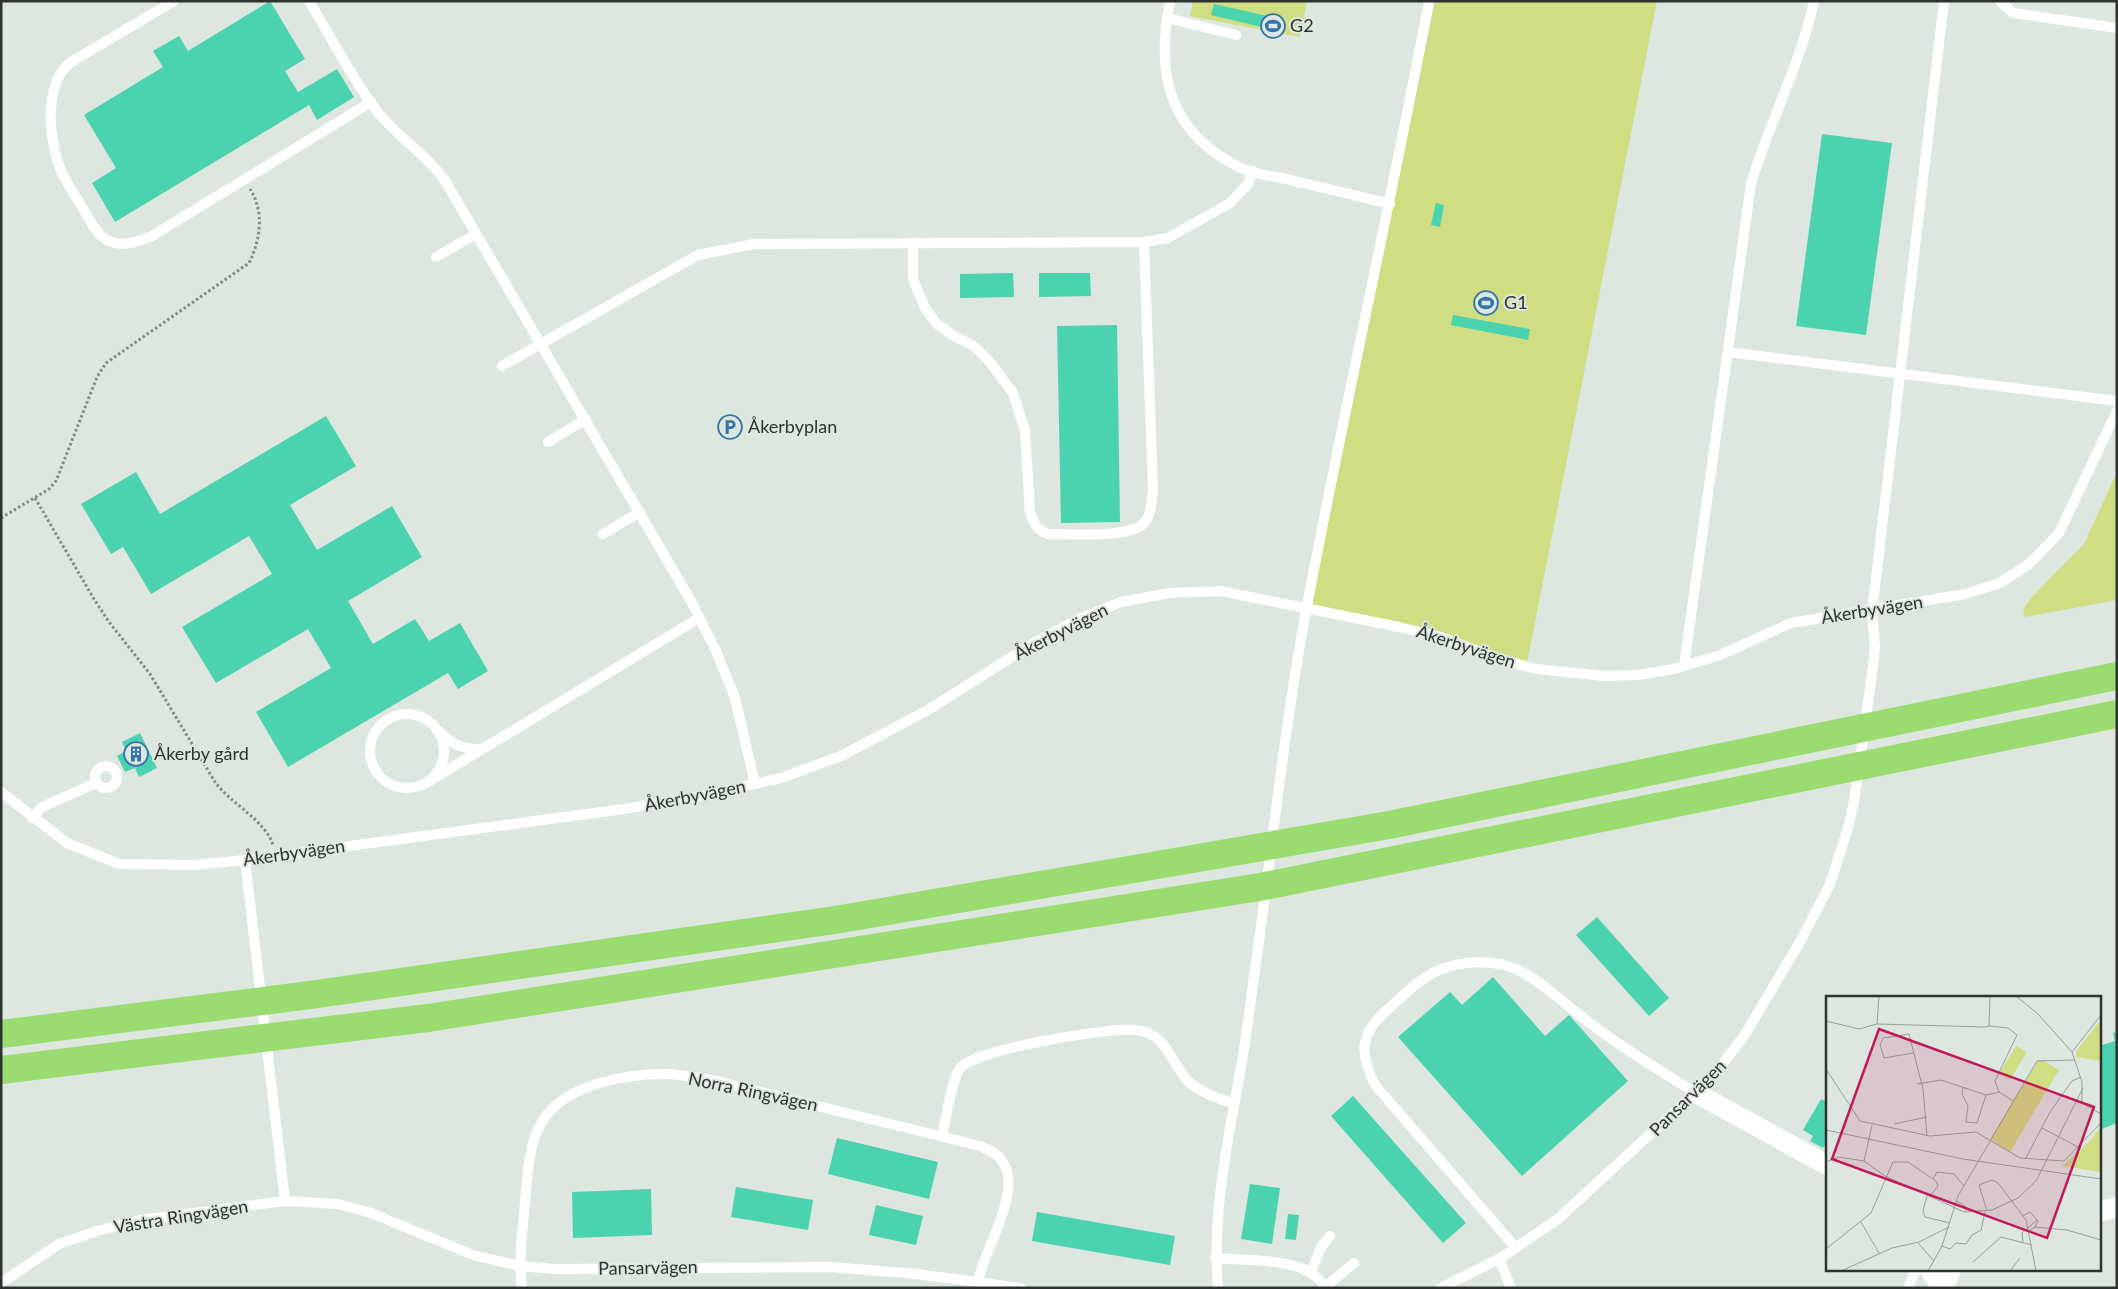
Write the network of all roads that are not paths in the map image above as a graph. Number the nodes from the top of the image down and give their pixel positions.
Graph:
1 (174, 1) edge
2 (309, 1) edge
3 (1170, 1) edge
4 (1429, 1) edge
5 (1814, 1) edge
6 (1944, 1) edge
7 (2000, 1) edge
8 (1167, 18) junction
9 (2117, 28) edge
10 (1236, 34) dead end
11 (371, 102) junction
12 (1253, 171) junction
13 (1390, 204) junction
14 (476, 234) junction
15 (1144, 242) junction
16 (914, 244) junction
17 (436, 257) dead end
18 (541, 343) junction
19 (1728, 352) junction
20 (502, 366) dead end
21 (1901, 374) junction
22 (2117, 401) edge
23 (2117, 411) edge
24 (586, 419) junction
25 (548, 442) dead end
26 (640, 512) junction
27 (603, 534) dead end
28 (1306, 608) junction
29 (1872, 612) junction
30 (699, 618) junction
31 (1684, 666) junction
32 (2117, 676) edge
33 (2117, 714) edge
34 (439, 731) junction
35 (483, 749) junction
36 (96, 782) dead end
37 (428, 782) junction
38 (755, 784) junction
39 (1, 792) edge
40 (32, 818) junction
41 (245, 860) junction
42 (1, 1034) edge
43 (1, 1070) edge
44 (1696, 1093) junction
45 (1234, 1104) junction
46 (942, 1136) junction
47 (1826, 1164) edge
48 (285, 1201) junction
49 (2117, 1207) edge
50 (2100, 1212) edge
51 (1330, 1236) dead end
52 (1516, 1248) junction
53 (1216, 1258) junction
54 (1499, 1259) junction
55 (1354, 1263) dead end
56 (519, 1266) junction
57 (1311, 1272) junction
58 (1915, 1272) edge
59 (1931, 1272) edge
60 (1950, 1272) edge
61 (939, 1282) edge
62 (978, 1282) junction
63 (1, 1283) edge
64 (522, 1288) edge
65 (1021, 1288) edge
66 (1218, 1288) edge
67 (1325, 1288) edge
68 (1440, 1288) edge
69 (1512, 1288) edge
70 (1908, 1288) edge
71 (1943, 1288) edge

1 - 11 lane
2 - 11 lane
3 - 8 lane
4 - 13 lane
5 - 19 lane
6 - 21 lane
7 - 9 lane
8 - 10 lane
8 - 12 lane
11 - 14 lane
12 - 13 lane
12 - 15 lane
13 - 28 lane
14 - 17 lane
14 - 18 lane
15 - 16 lane
15 - 16 lane
16 - 18 lane
18 - 20 lane
18 - 24 lane
19 - 21 lane
19 - 31 lane
21 - 22 lane
21 - 29 lane
23 - 29 lane, Åkerbyvägen
24 - 25 lane
24 - 26 lane
26 - 27 lane
26 - 30 lane
28 - 31 lane, Åkerbyvägen
28 - 38 lane, Åkerbyvägen
28 - 45 lane
29 - 31 lane, Åkerbyvägen
29 - 44 lane, Pansarvägen
30 - 35 lane
30 - 38 lane
32 - 42 highway
33 - 43 highway
34 - 35 lane
34 - 37 lane
34 - 37 lane
35 - 37 lane
36 - 40 lane
38 - 41 lane, Åkerbyvägen
39 - 40 lane, Åkerbyvägen
40 - 41 lane, Åkerbyvägen
41 - 48 lane
44 - 47 street
44 - 52 lane, Pansarvägen
44 - 52 lane
45 - 46 lane
45 - 53 lane
46 - 56 lane, Norra Ringvägen
46 - 62 lane, Norra Ringvägen
48 - 56 lane, Pansarvägen
48 - 63 lane, Västra Ringvägen
49 - 50 street
51 - 57 lane
52 - 54 lane, Pansarvägen
53 - 57 lane
53 - 66 lane
54 - 68 lane, Pansarvägen
54 - 69 lane
55 - 67 lane
56 - 61 lane, Pansarvägen
56 - 64 lane, Norra Ringvägen
57 - 67 lane
58 - 70 lane
59 - 71 street
60 - 71 street
61 - 62 lane, Pansarvägen
62 - 65 lane, Pansarvägen

